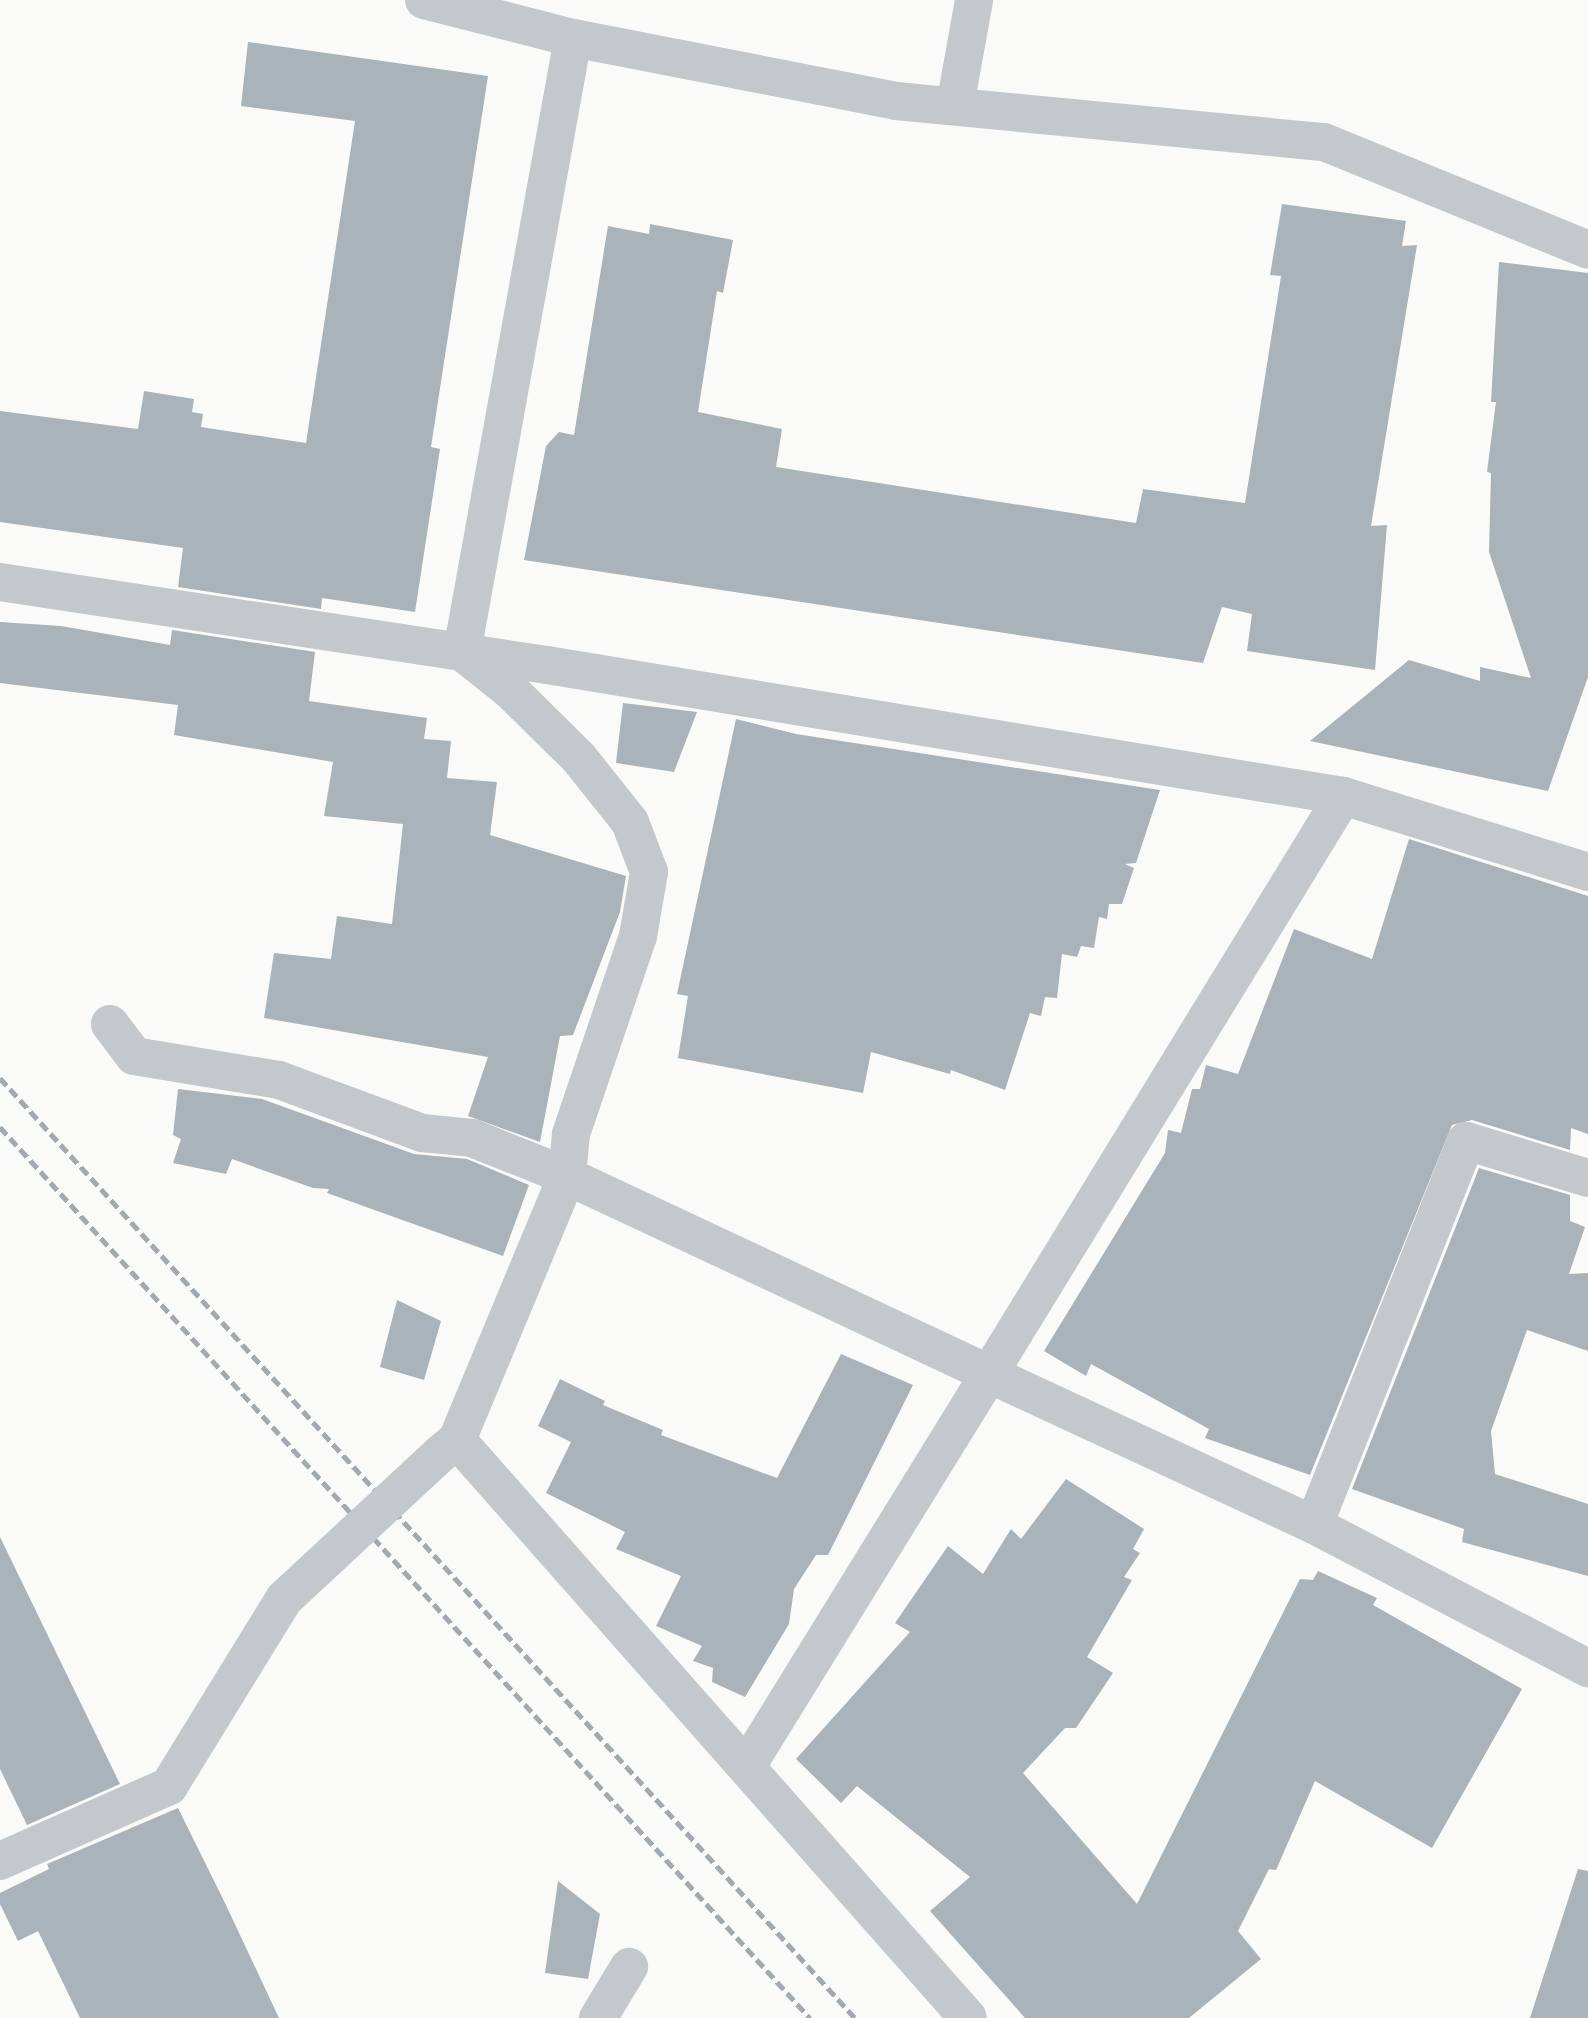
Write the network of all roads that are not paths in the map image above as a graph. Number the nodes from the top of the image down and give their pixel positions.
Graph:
1 (424, 0) edge
2 (974, 0) edge
3 (573, 38) junction
4 (955, 106) junction
5 (1588, 250) edge
6 (0, 582) edge
7 (462, 652) junction
8 (1343, 796) junction
9 (1588, 872) edge
10 (110, 1024) dead end
11 (567, 1176) junction
12 (1588, 1178) edge
13 (989, 1374) junction
14 (449, 1446) junction
15 (1314, 1525) junction
16 (1588, 1668) edge
17 (747, 1766) junction
18 (0, 1861) edge
19 (629, 1967) dead end
20 (598, 2018) edge
21 (968, 2018) edge

1 - 3 street
2 - 4 street
3 - 4 street
3 - 7 street
4 - 5 street
6 - 7 street
7 - 8 street
7 - 11 street
8 - 9 street
8 - 13 street
10 - 11 street
11 - 13 street
11 - 14 street
12 - 15 street
13 - 15 street
13 - 17 street
14 - 17 street
14 - 18 street, bridge
15 - 16 street
17 - 21 street
19 - 20 street

